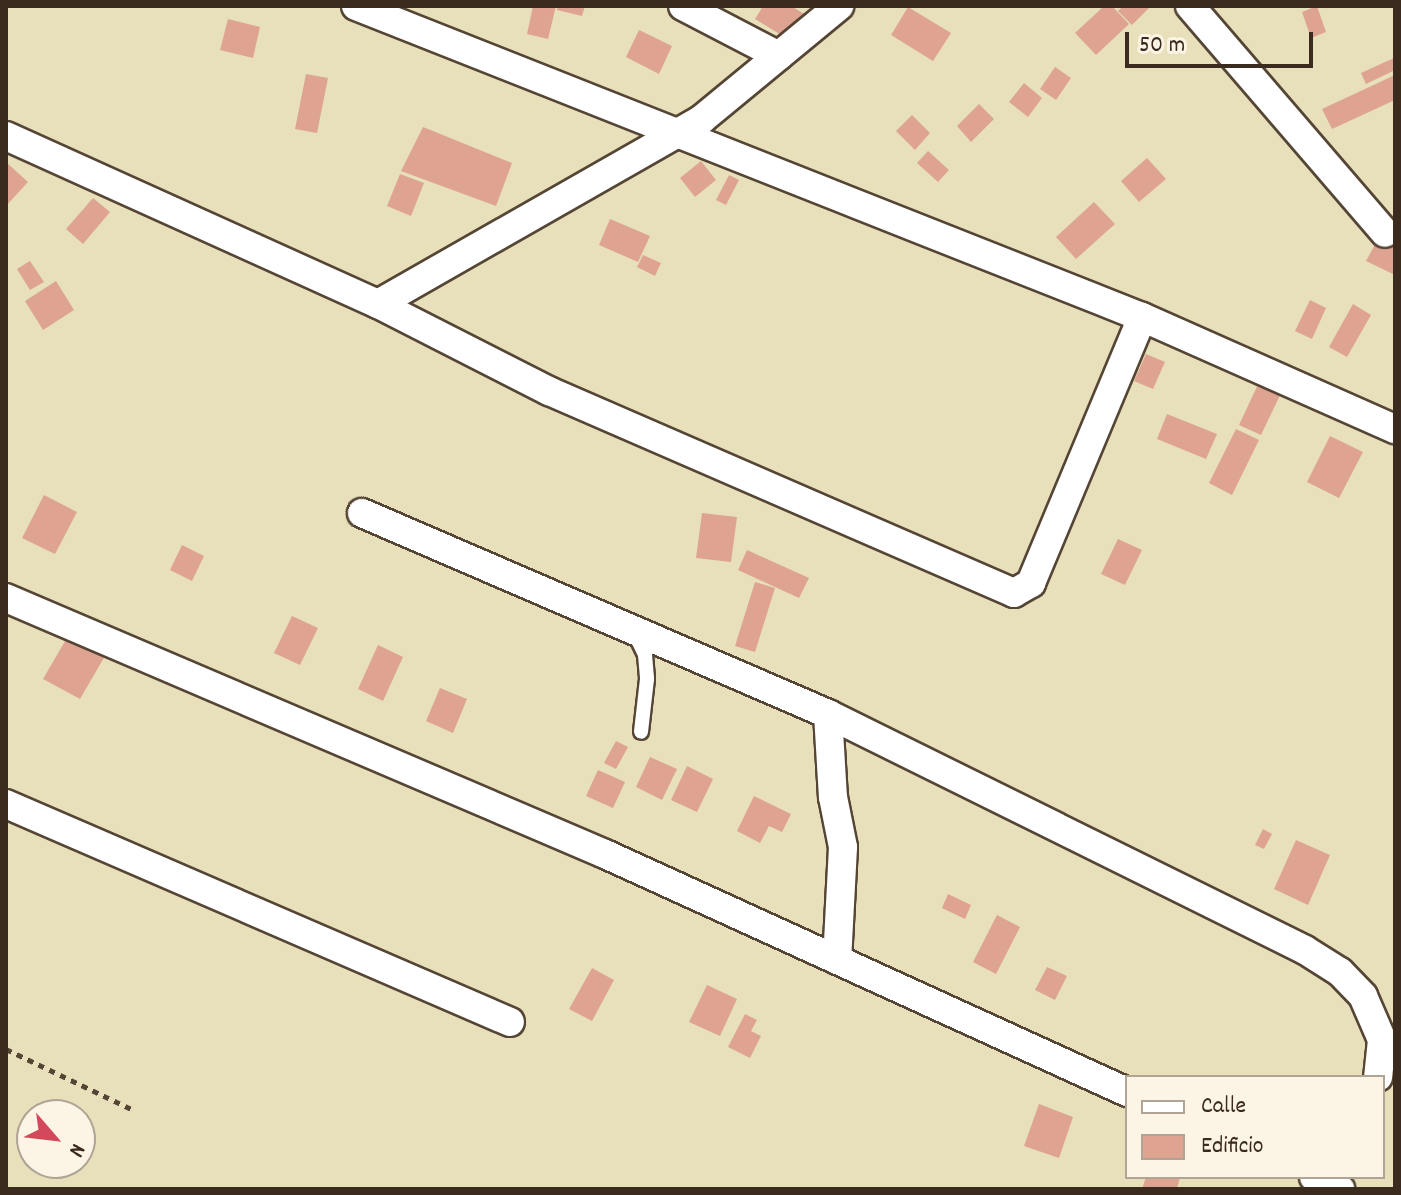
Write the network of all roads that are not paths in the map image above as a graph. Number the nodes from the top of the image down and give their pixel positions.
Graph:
1 (356, 6) edge
2 (683, 6) edge
3 (839, 6) edge
4 (1190, 6) edge
5 (779, 56) junction
6 (680, 132) junction
7 (6, 136) edge
8 (1385, 233) dead end
9 (378, 304) junction
10 (1142, 317) junction
11 (1395, 429) edge
12 (362, 513) dead end
13 (6, 598) edge
14 (634, 631) junction
15 (828, 714) junction
16 (641, 732) dead end
17 (6, 804) edge
18 (837, 960) junction
19 (510, 1022) dead end
20 (1378, 1075) edge
21 (1125, 1091) edge
22 (1318, 1179) edge
23 (1340, 1189) edge

1 - 6 street
2 - 5 street
3 - 5 street
4 - 8 street
5 - 6 street
6 - 9 street
6 - 10 street
7 - 9 street
9 - 10 street
10 - 11 street
12 - 14 street
13 - 18 street
14 - 15 street
14 - 16 lane
15 - 18 street
15 - 20 street
17 - 19 street
18 - 21 street
22 - 23 street

